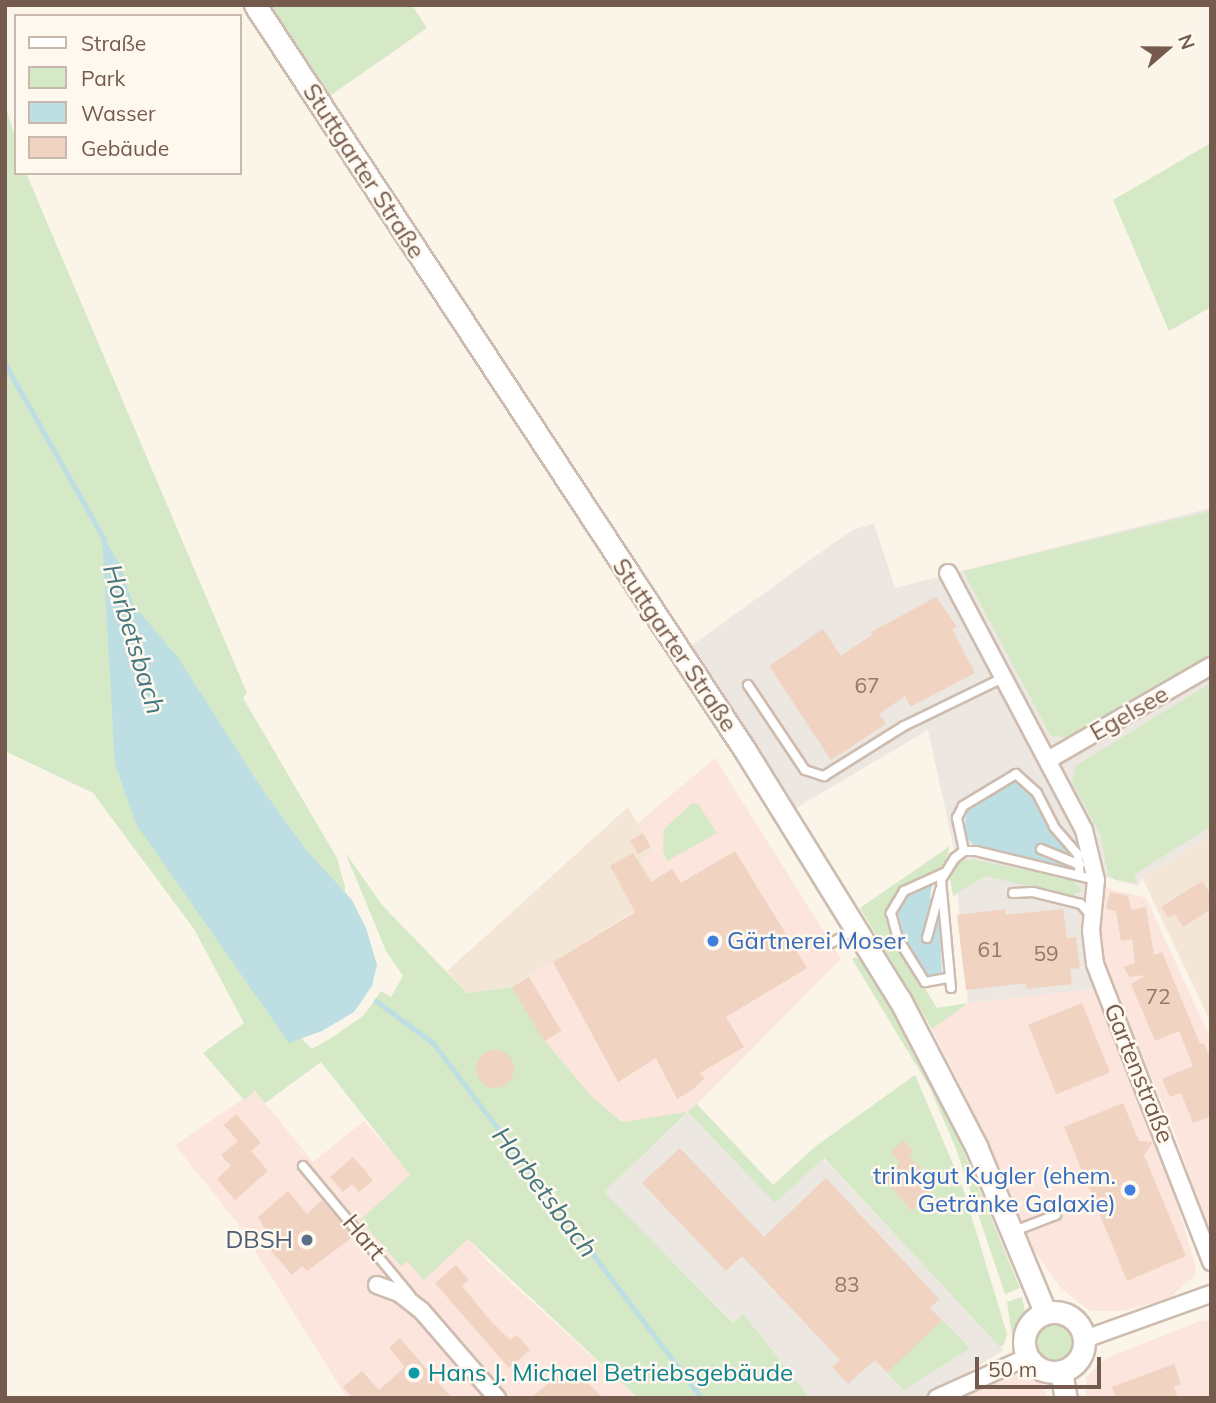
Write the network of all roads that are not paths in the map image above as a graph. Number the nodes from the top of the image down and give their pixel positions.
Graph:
1 (255, 5) edge
2 (948, 573) dead end
3 (1211, 666) edge
4 (1003, 677) junction
5 (748, 685) dead end
6 (1048, 760) junction
7 (1041, 849) dead end
8 (964, 851) junction
9 (1080, 865) junction
10 (944, 873) junction
11 (1088, 878) junction
12 (941, 887) junction
13 (1013, 893) dead end
14 (1091, 916) junction
15 (856, 929) junction
16 (927, 938) dead end
17 (831, 943) dead end
18 (948, 978) junction
19 (951, 988) dead end
20 (303, 1166) dead end
21 (1056, 1215) dead end
22 (1012, 1232) junction
23 (1211, 1262) edge
24 (377, 1285) dead end
25 (1211, 1294) edge
26 (422, 1311) junction
27 (1122, 1311) dead end
28 (1045, 1312) junction
29 (1129, 1326) junction
30 (1085, 1339) junction
31 (1028, 1357) junction
32 (1061, 1371) junction
33 (497, 1398) edge
34 (937, 1398) edge
35 (1066, 1398) edge

1 - 15 street, Stuttgarter Straße
2 - 4 street, Gartenstraße
3 - 6 street, Egelsee
4 - 5 lane
4 - 6 street, Gartenstraße
6 - 11 street, Gartenstraße
7 - 9 lane
8 - 9 lane
8 - 10 lane
8 - 11 lane
9 - 11 lane
10 - 12 lane
10 - 18 lane
11 - 14 street, Gartenstraße
12 - 16 lane
12 - 18 lane
13 - 14 lane
14 - 23 street, Gartenstraße
15 - 17 lane
15 - 22 street, Stuttgarter Straße
18 - 19 lane
20 - 26 lane, Hart
21 - 22 lane
22 - 28 street, Stuttgarter Straße
24 - 26 street, Hart
25 - 29 street
26 - 33 street, Hart
27 - 29 lane
28 - 30 street
28 - 31 street
29 - 30 street
30 - 32 street
31 - 32 street
31 - 34 street
32 - 35 street

